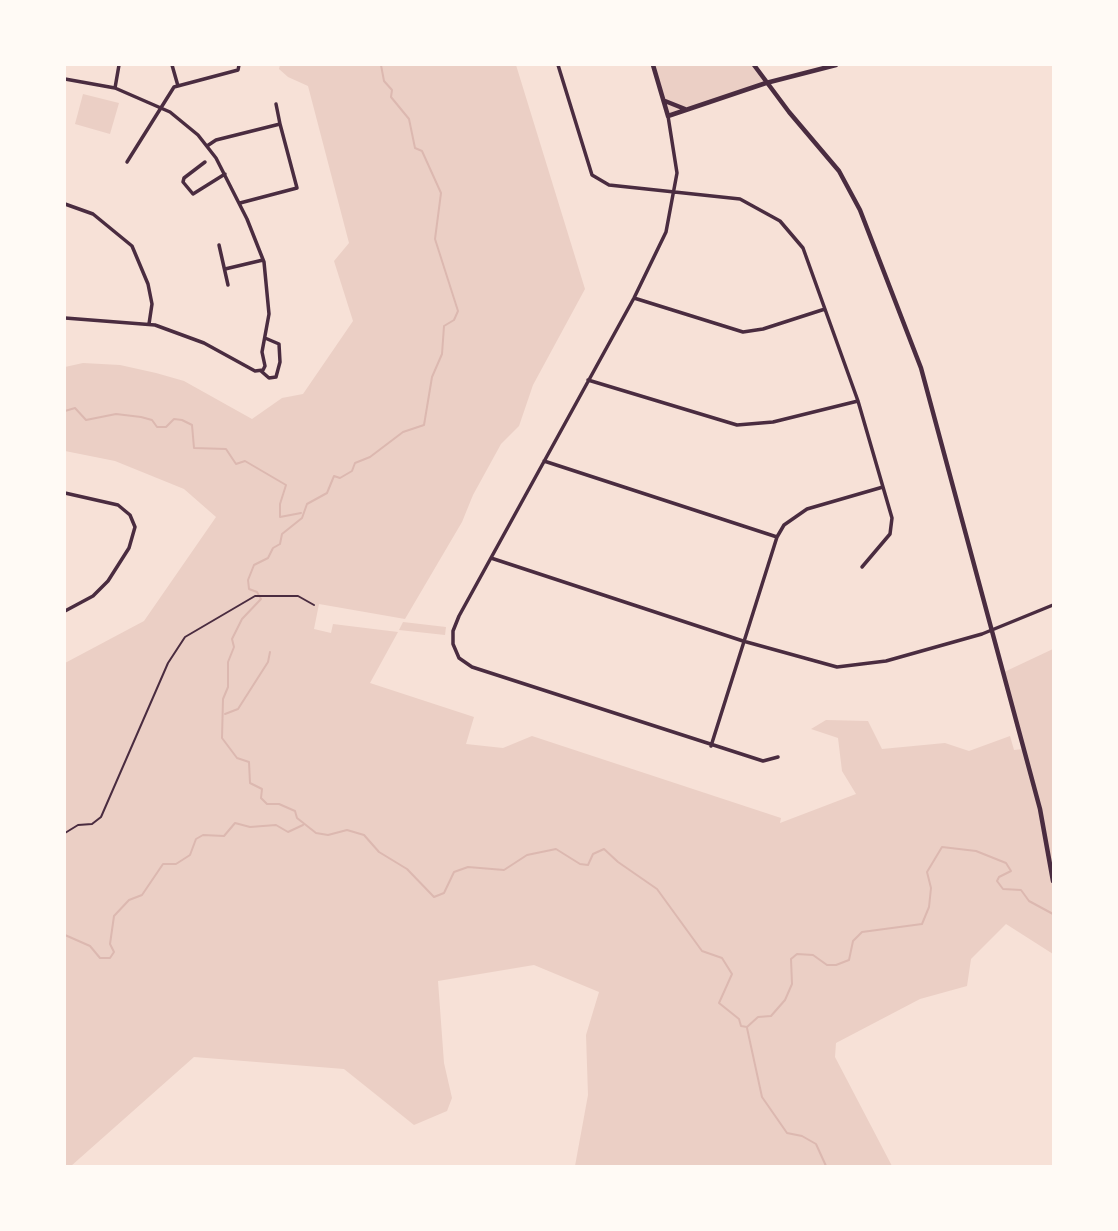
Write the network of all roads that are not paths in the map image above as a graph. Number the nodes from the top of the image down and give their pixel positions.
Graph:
1 (119, 65) edge
2 (172, 65) edge
3 (239, 65) edge
4 (558, 65) edge
5 (653, 65) edge
6 (754, 65) edge
7 (836, 65) edge
8 (65, 79) edge
9 (766, 83) junction
10 (177, 86) junction
11 (115, 88) junction
12 (663, 99) junction
13 (276, 104) dead end
14 (160, 107) junction
15 (686, 110) junction
16 (668, 116) junction
17 (280, 124) junction
18 (207, 146) junction
19 (127, 162) dead end
20 (205, 162) dead end
21 (225, 174) junction
22 (676, 191) junction
23 (240, 203) junction
24 (65, 204) edge
25 (219, 245) dead end
26 (263, 260) junction
27 (225, 269) junction
28 (228, 285) dead end
29 (634, 298) junction
30 (825, 309) junction
31 (65, 318) edge
32 (148, 324) junction
33 (265, 338) junction
34 (261, 371) junction
35 (588, 380) junction
36 (858, 401) junction
37 (544, 461) junction
38 (883, 487) junction
39 (65, 493) edge
40 (777, 537) junction
41 (491, 558) junction
42 (862, 567) dead end
43 (1053, 605) edge
44 (65, 611) edge
45 (991, 631) junction
46 (743, 641) junction
47 (710, 746) junction
48 (778, 757) dead end
49 (1053, 881) edge

1 - 11 street
2 - 10 street
3 - 10 street
4 - 22 street
5 - 12 street
6 - 9 street
7 - 9 street
8 - 11 street
9 - 15 street
9 - 45 street
10 - 14 street
11 - 14 street
12 - 15 street
12 - 16 street
13 - 17 street
14 - 18 street
14 - 19 street
15 - 16 street
16 - 22 street
17 - 18 street
17 - 23 street
18 - 21 street
20 - 21 street
21 - 23 street
22 - 29 street
22 - 30 street
23 - 26 street
24 - 32 street
25 - 27 street
26 - 27 street
26 - 33 street
27 - 28 street
29 - 30 street
29 - 35 street
30 - 36 street
31 - 32 street
32 - 34 street
33 - 34 street
33 - 34 street
35 - 36 street
35 - 37 street
36 - 38 street
37 - 40 street
37 - 41 street
38 - 40 street
38 - 42 street
39 - 44 street
40 - 46 street
41 - 46 street
41 - 47 street
43 - 45 street
45 - 46 street
45 - 49 street
46 - 47 street
47 - 48 street

